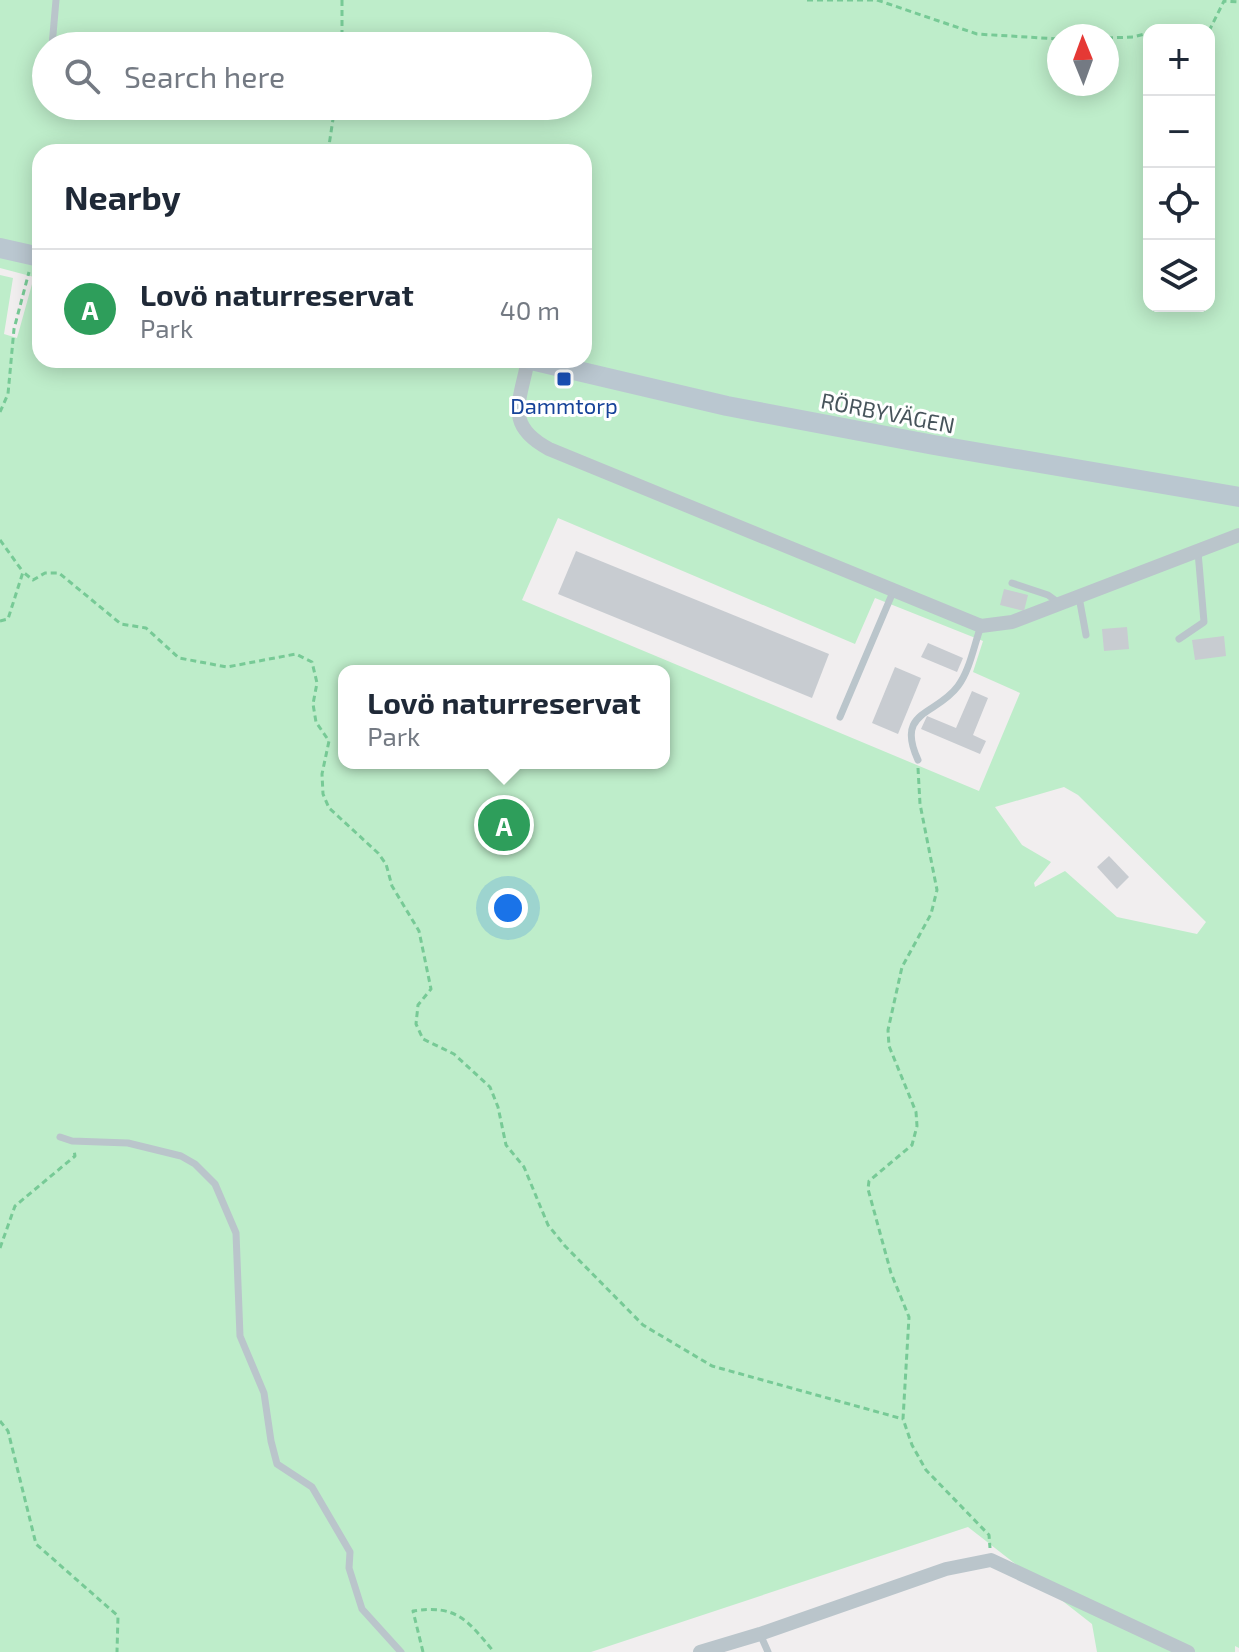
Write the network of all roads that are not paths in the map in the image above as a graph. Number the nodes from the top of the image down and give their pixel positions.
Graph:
1 (56, 0) edge
2 (53, 32) edge
3 (0, 248) edge
4 (32, 256) edge
5 (527, 368) edge
6 (565, 368) edge
7 (1239, 497) edge
8 (1239, 535) edge
9 (1198, 552) junction
10 (1012, 583) dead end
11 (893, 592) junction
12 (1079, 595) junction
13 (1059, 603) junction
14 (981, 626) junction
15 (1086, 635) dead end
16 (1179, 639) dead end
17 (840, 717) dead end
18 (918, 760) road end
19 (60, 1137) dead end
20 (760, 1634) junction
21 (401, 1652) edge
22 (700, 1652) edge
23 (768, 1652) edge
24 (1188, 1652) edge

1 - 2 lane
3 - 4 street
5 - 11 street
6 - 7 street, RÖRBYVÄGEN
8 - 9 street
9 - 12 street
9 - 16 lane
10 - 13 lane
11 - 14 street
11 - 17 lane
12 - 13 street
12 - 15 lane
13 - 14 street
14 - 18 lane
19 - 21 lane
20 - 22 street
20 - 23 lane
20 - 24 street

